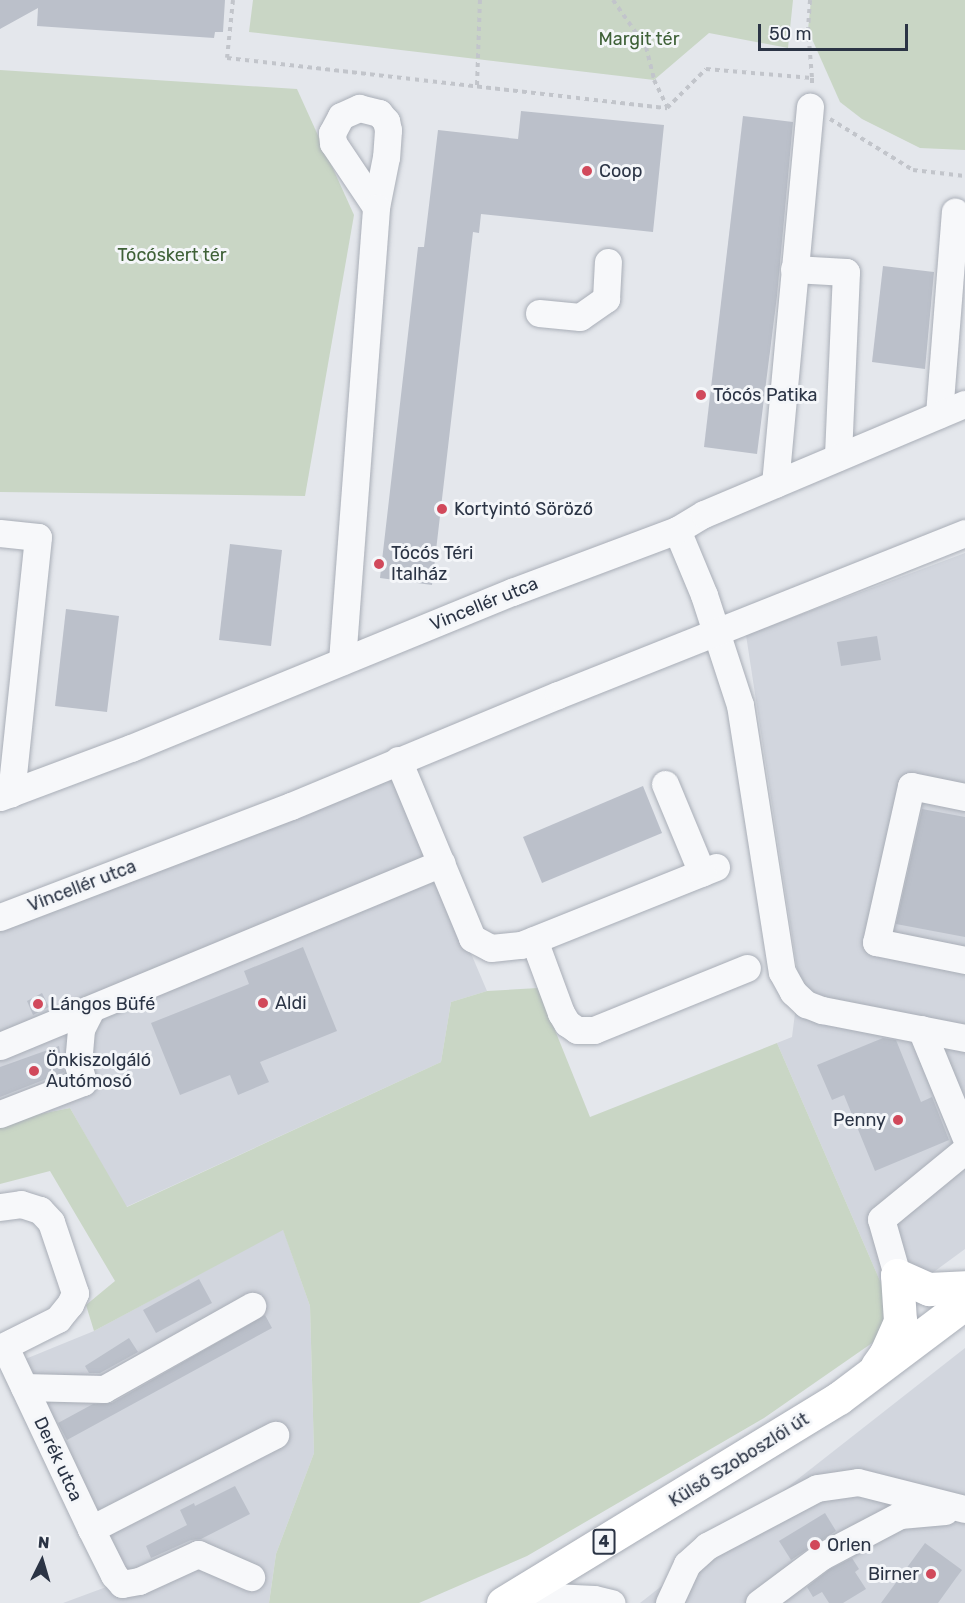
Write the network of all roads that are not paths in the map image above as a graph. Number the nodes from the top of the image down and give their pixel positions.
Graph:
1 (810, 107) road end
2 (376, 207) dead end
3 (955, 212) dead end
4 (608, 262) dead end
5 (794, 269) junction
6 (539, 313) dead end
7 (965, 404) edge
8 (939, 414) junction
9 (838, 457) junction
10 (775, 484) junction
11 (677, 530) junction
12 (0, 533) edge
13 (965, 533) edge
14 (717, 632) junction
15 (342, 661) junction
16 (398, 760) junction
17 (665, 784) dead end
18 (6, 795) edge
19 (965, 796) edge
20 (442, 863) junction
21 (0, 917) edge
22 (534, 940) junction
23 (965, 960) edge
24 (747, 968) dead end
25 (91, 1009) junction
26 (921, 1029) junction
27 (965, 1038) edge
28 (0, 1046) edge
29 (0, 1114) edge
30 (965, 1136) edge
31 (965, 1150) edge
32 (0, 1207) edge
33 (897, 1275) junction
34 (965, 1287) edge
35 (965, 1303) edge
36 (252, 1306) dead end
37 (3, 1348) edge
38 (871, 1375) junction
39 (24, 1388) junction
40 (275, 1435) dead end
41 (965, 1510) edge
42 (91, 1529) junction
43 (252, 1577) dead end
44 (115, 1587) edge
45 (503, 1603) edge
46 (527, 1603) edge
47 (612, 1603) edge
48 (669, 1603) edge
49 (759, 1603) edge

1 - 5 street
2 - 15 street
3 - 8 street
4 - 6 street
5 - 9 street
5 - 10 street
7 - 8 street, Vincellér utca
8 - 9 street, Vincellér utca
9 - 10 street, Vincellér utca
10 - 11 street, Vincellér utca
11 - 14 street
11 - 15 street, Vincellér utca
12 - 18 street
13 - 14 street, Vincellér utca
14 - 16 street, Vincellér utca
14 - 26 street
15 - 18 street, Vincellér utca
16 - 20 street
16 - 21 street, Vincellér utca
17 - 22 street
19 - 23 street
20 - 22 street
20 - 25 street
22 - 24 street
25 - 28 street
25 - 29 street
26 - 27 street
26 - 30 street
31 - 33 street
32 - 37 street
33 - 34 main road
33 - 38 main road
35 - 38 main road, Külső Szoboszlói út / 4
36 - 39 street
37 - 39 street, Derék utca
38 - 45 main road, Külső Szoboszlói út / 4
39 - 42 street, Derék utca
40 - 42 street
41 - 48 street
41 - 49 street
42 - 44 street, Derék utca
43 - 44 street
46 - 47 street

